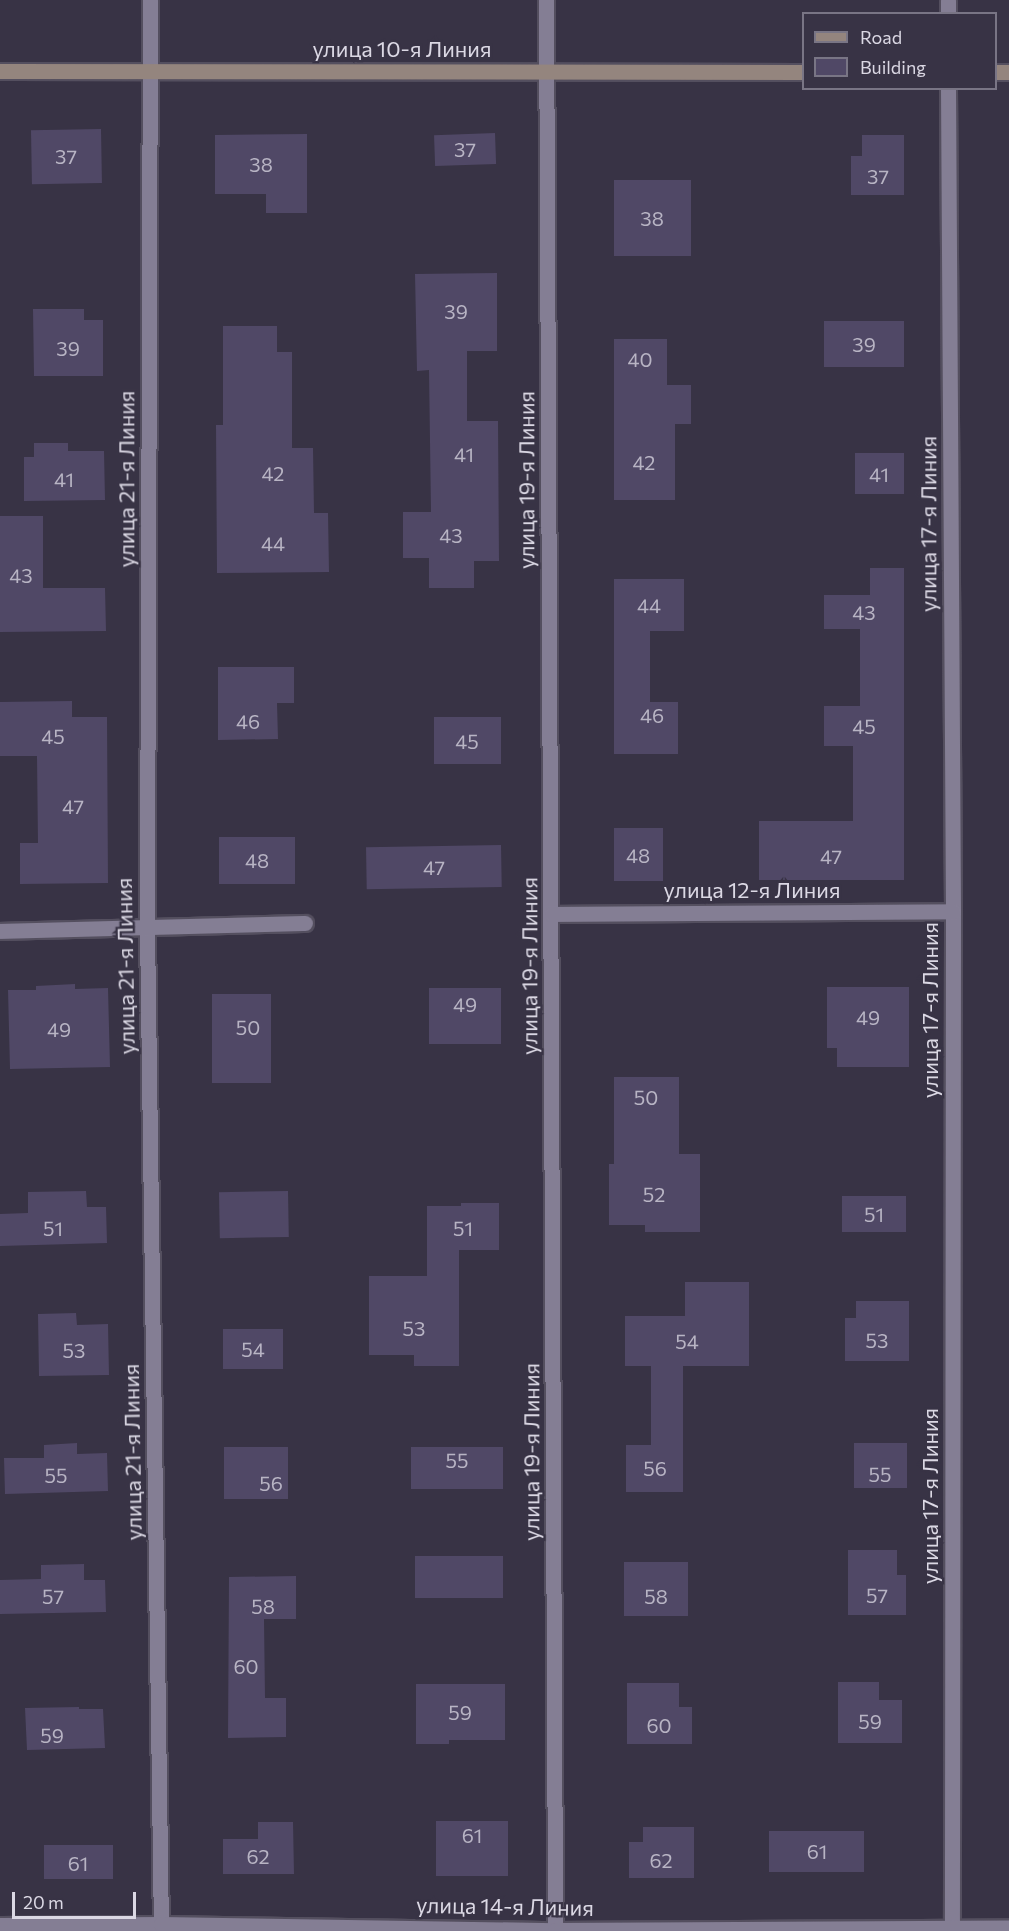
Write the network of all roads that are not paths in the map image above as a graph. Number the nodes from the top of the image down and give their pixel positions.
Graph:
1 (150, 0) edge
2 (546, 0) edge
3 (150, 70) junction
4 (0, 71) edge
5 (546, 72) junction
6 (802, 72) edge
7 (948, 90) edge
8 (953, 911) junction
9 (552, 914) junction
10 (304, 922) dead end
11 (147, 929) junction
12 (0, 931) edge
13 (0, 1925) edge
14 (161, 1928) edge
15 (1009, 1928) edge
16 (555, 1930) edge
17 (952, 1930) edge

1 - 3 street, улица 21-я Линия
2 - 5 street, улица 19-я Линия
3 - 4 street, улица 10-я Линия
3 - 5 street, улица 10-я Линия
3 - 11 street, улица 21-я Линия
5 - 6 street, улица 10-я Линия
5 - 9 street, улица 19-я Линия
7 - 8 street, улица 17-я Линия
8 - 9 street, улица 12-я Линия
8 - 17 street, улица 17-я Линия
9 - 16 street, улица 19-я Линия
10 - 11 street
11 - 12 street
11 - 14 street, улица 21-я Линия
13 - 14 street, улица 14-я Линия
14 - 16 street, улица 14-я Линия
15 - 17 street, улица 14-я Линия
16 - 17 street, улица 14-я Линия

